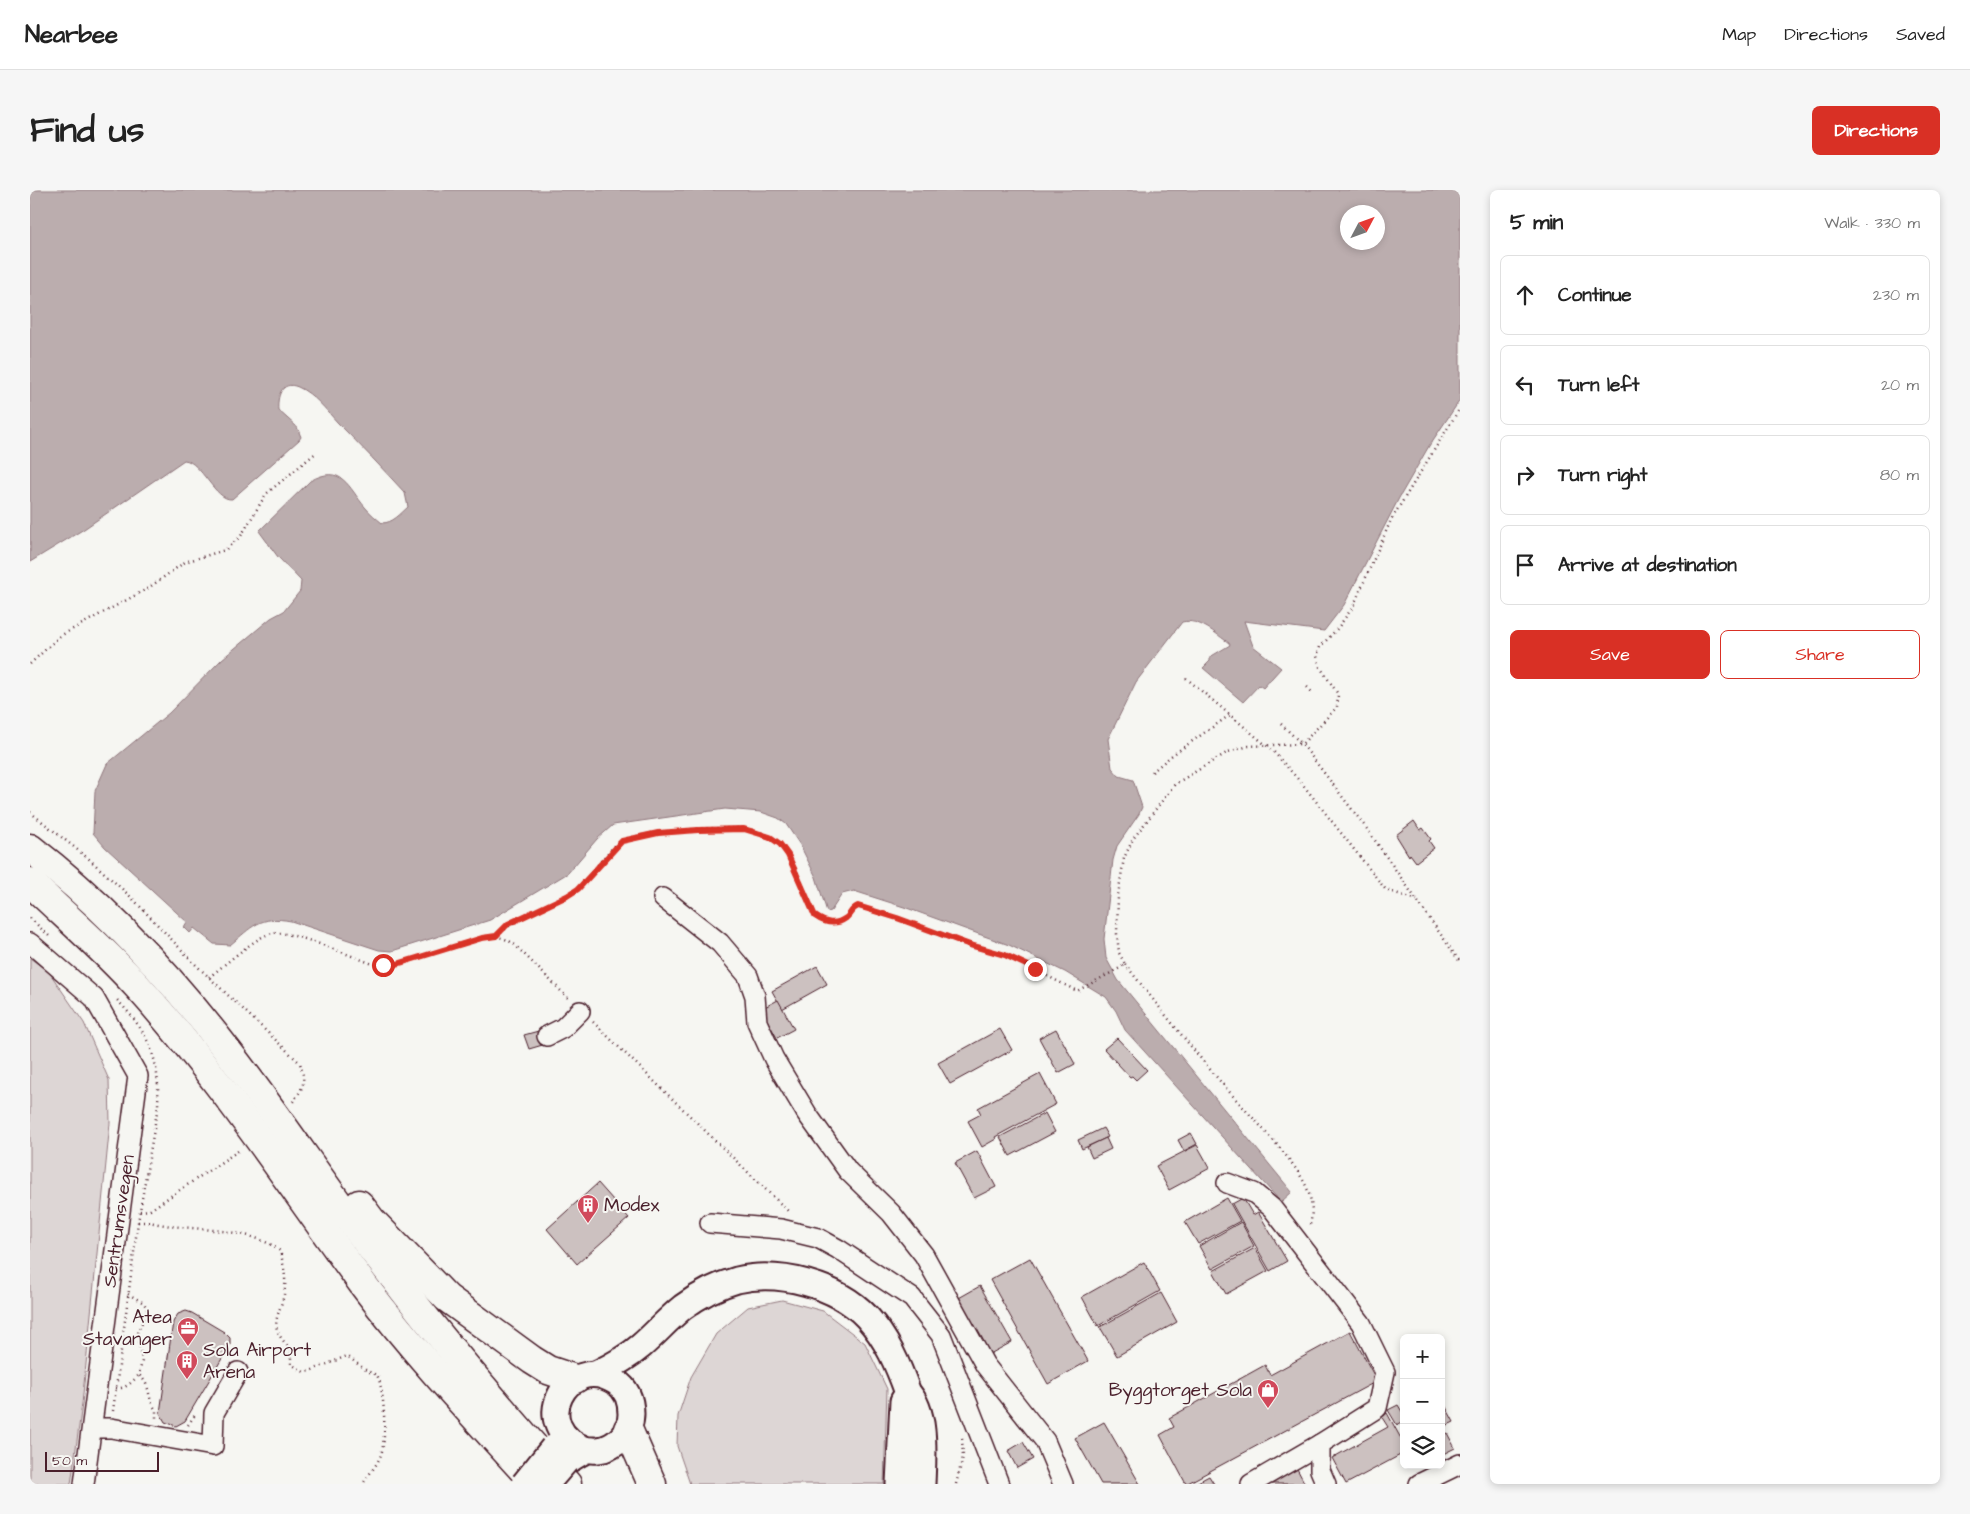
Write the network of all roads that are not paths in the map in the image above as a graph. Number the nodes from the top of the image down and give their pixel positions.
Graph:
1 (30, 848) edge
2 (30, 882) edge
3 (663, 898) dead end
4 (30, 943) edge
5 (580, 1011) road end
6 (547, 1036) dead end
7 (226, 1049) junction
8 (1227, 1183) dead end
9 (710, 1223) dead end
10 (663, 1326) junction
11 (238, 1372) dead end
12 (585, 1376) junction
13 (908, 1393) junction
14 (628, 1395) junction
15 (463, 1406) junction
16 (92, 1428) junction
17 (628, 1430) junction
18 (1320, 1444) junction
19 (567, 1455) edge
20 (1460, 1464) edge
21 (84, 1484) edge
22 (518, 1484) edge
23 (524, 1484) edge
24 (536, 1484) edge
25 (546, 1484) edge
26 (652, 1484) edge
27 (899, 1484) edge
28 (922, 1484) edge
29 (999, 1484) edge
30 (1063, 1484) edge
31 (1251, 1484) edge
32 (1326, 1484) edge
33 (1419, 1484) edge

1 - 7 highway
2 - 15 highway
3 - 30 street
4 - 16 street, Sentrumsvegen
5 - 6 street
7 - 12 highway
7 - 19 highway
8 - 18 street
9 - 29 street
10 - 12 main road
10 - 13 main road
10 - 14 main road
11 - 16 street
12 - 14 main road
12 - 19 main road
13 - 27 main road
13 - 28 main road
14 - 17 main road
15 - 22 highway
15 - 24 highway
16 - 21 street, Sentrumsvegen
17 - 19 main road
17 - 26 highway
18 - 31 street
18 - 32 street
19 - 23 main road, bridge
19 - 25 main road, bridge
20 - 33 street

